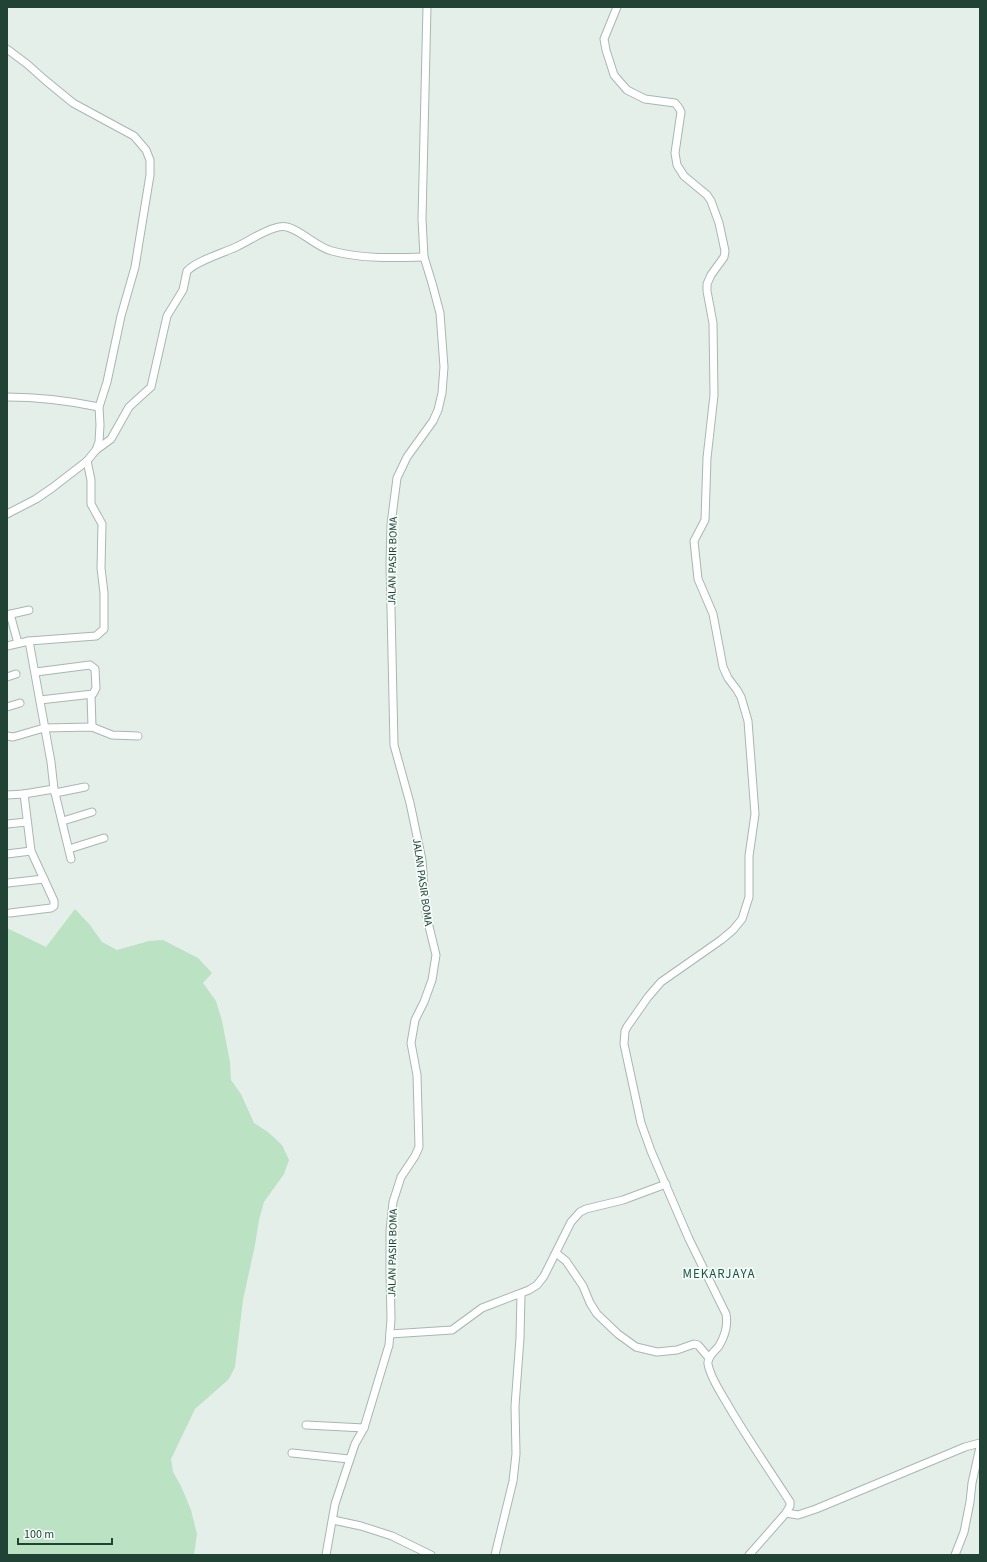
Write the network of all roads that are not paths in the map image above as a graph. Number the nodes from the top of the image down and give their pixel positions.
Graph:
1 (427, 7) edge
2 (617, 7) edge
3 (7, 49) edge
4 (424, 257) junction
5 (7, 397) edge
6 (99, 407) junction
7 (96, 450) junction
8 (87, 461) junction
9 (7, 514) edge
10 (29, 610) dead end
11 (9, 615) edge
12 (30, 641) junction
13 (18, 643) junction
14 (7, 646) edge
15 (36, 672) junction
16 (16, 674) dead end
17 (7, 676) edge
18 (91, 695) junction
19 (40, 700) junction
20 (20, 703) dead end
21 (7, 707) edge
22 (92, 727) junction
23 (44, 728) junction
24 (7, 736) edge
25 (138, 736) dead end
26 (85, 787) dead end
27 (55, 791) junction
28 (24, 794) junction
29 (7, 795) edge
30 (92, 812) dead end
31 (27, 822) junction
32 (63, 822) junction
33 (7, 824) edge
34 (104, 838) dead end
35 (69, 849) junction
36 (31, 851) junction
37 (7, 854) edge
38 (71, 859) dead end
39 (44, 879) junction
40 (8, 882) edge
41 (10, 913) dead end
42 (666, 1184) junction
43 (556, 1253) junction
44 (521, 1294) junction
45 (390, 1334) junction
46 (709, 1358) junction
47 (306, 1425) dead end
48 (364, 1428) junction
49 (980, 1443) edge
50 (980, 1447) edge
51 (292, 1453) dead end
52 (349, 1459) junction
53 (786, 1513) junction
54 (333, 1520) junction
55 (326, 1555) edge
56 (431, 1555) edge
57 (495, 1555) edge
58 (749, 1555) edge
59 (955, 1555) edge

1 - 4 street, JALAN PASIR BOMA
2 - 42 street
3 - 6 street
4 - 7 street
4 - 45 street, JALAN PASIR BOMA
5 - 6 street
6 - 7 street
7 - 8 street
8 - 9 street
8 - 12 street
10 - 11 street
11 - 13 street
12 - 13 street
12 - 15 street
13 - 14 street
15 - 18 street
15 - 19 street
16 - 17 street
18 - 19 street
18 - 22 street
19 - 23 street
20 - 21 street
22 - 23 street
22 - 25 street
23 - 24 street
23 - 27 street
26 - 27 street
27 - 28 street
27 - 32 street
28 - 29 street
28 - 31 street
30 - 32 street
31 - 33 street
31 - 36 street
32 - 35 street
34 - 35 street
35 - 38 street
36 - 37 street
36 - 39 street
39 - 40 street
39 - 41 street
42 - 43 street
42 - 46 street
43 - 44 street
43 - 46 street
44 - 45 street
44 - 57 street
45 - 48 street, JALAN PASIR BOMA
46 - 53 street
47 - 48 street
48 - 52 street, JALAN PASIR BOMA
49 - 53 street
50 - 59 street
51 - 52 street
52 - 54 street, JALAN PASIR BOMA
53 - 58 street
54 - 55 street, JALAN PASIR BOMA
54 - 56 street

